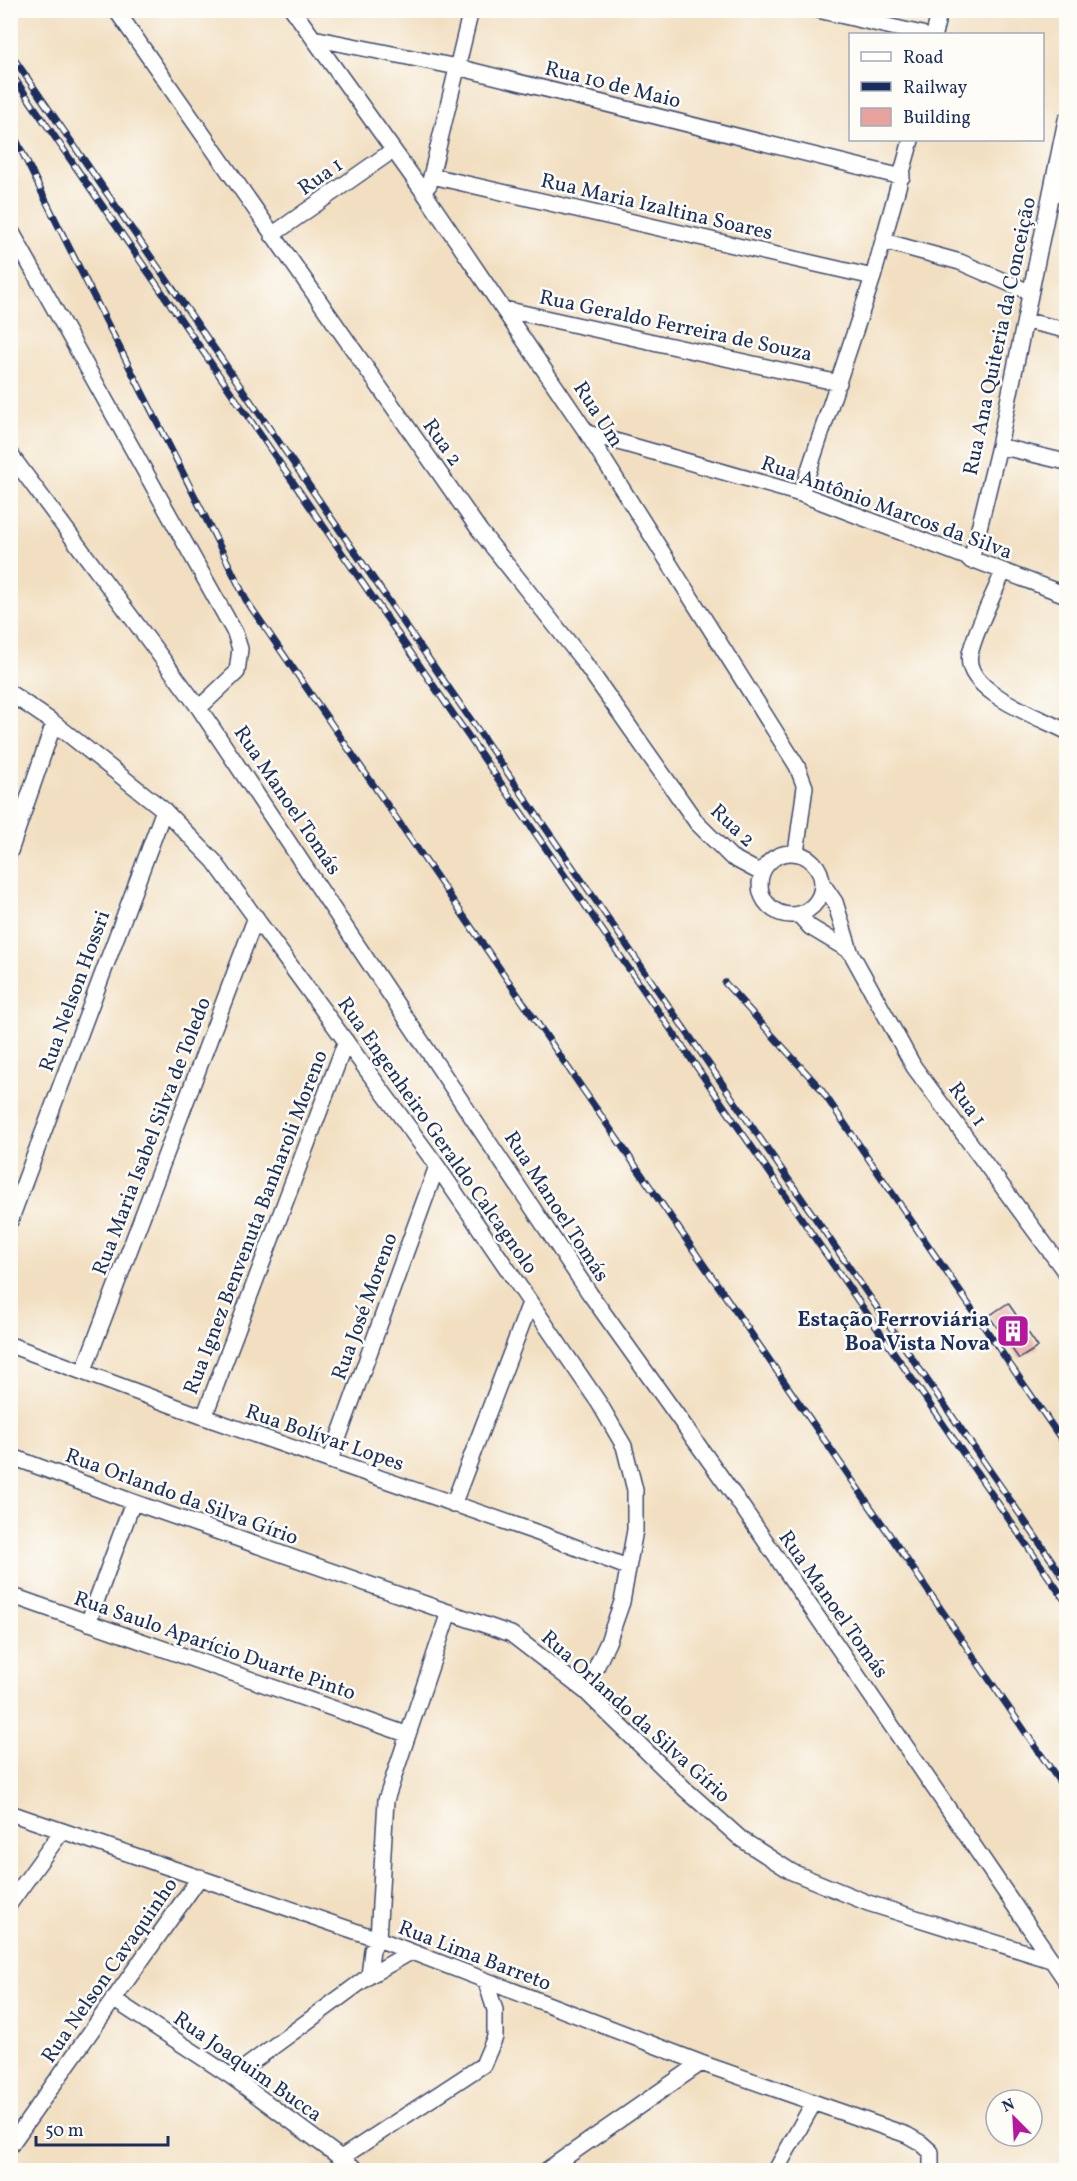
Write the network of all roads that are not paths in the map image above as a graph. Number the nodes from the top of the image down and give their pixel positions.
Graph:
1 (116, 10) edge
2 (471, 10) edge
3 (818, 10) edge
4 (940, 10) edge
5 (297, 14) edge
6 (918, 33) edge
7 (934, 33) edge
8 (313, 38) junction
9 (457, 67) junction
10 (1066, 120) edge
11 (911, 141) edge
12 (392, 152) junction
13 (432, 176) junction
14 (902, 177) junction
15 (1051, 192) junction
16 (1066, 195) edge
17 (427, 197) junction
18 (10, 229) edge
19 (272, 235) junction
20 (883, 241) junction
21 (873, 277) junction
22 (1029, 292) junction
23 (504, 309) junction
24 (1026, 321) junction
25 (1066, 330) edge
26 (839, 382) junction
27 (587, 433) junction
28 (999, 446) junction
29 (10, 454) edge
30 (1066, 462) edge
31 (801, 494) junction
32 (971, 561) junction
33 (1004, 572) junction
34 (1066, 595) edge
35 (10, 693) edge
36 (199, 708) junction
37 (54, 723) junction
38 (1066, 731) edge
39 (164, 810) junction
40 (10, 851) edge
41 (796, 853) junction
42 (761, 873) junction
43 (822, 884) junction
44 (798, 914) junction
45 (256, 916) junction
46 (850, 951) junction
47 (346, 1041) junction
48 (438, 1166) junction
49 (10, 1221) edge
50 (1066, 1274) edge
51 (530, 1303) junction
52 (10, 1345) edge
53 (84, 1370) junction
54 (204, 1417) junction
55 (10, 1456) edge
56 (330, 1461) junction
57 (133, 1502) junction
58 (453, 1505) junction
59 (627, 1567) junction
60 (10, 1595) edge
61 (449, 1612) junction
62 (88, 1623) junction
63 (585, 1691) junction
64 (406, 1734) junction
65 (10, 1813) edge
66 (62, 1831) junction
67 (200, 1877) junction
68 (10, 1903) edge
69 (378, 1939) junction
70 (410, 1953) junction
71 (1054, 1961) junction
72 (369, 1976) junction
73 (1066, 1981) edge
74 (486, 1982) junction
75 (509, 1991) junction
76 (113, 1999) junction
77 (495, 2010) junction
78 (701, 2063) junction
79 (232, 2077) junction
80 (813, 2104) junction
81 (10, 2146) edge
82 (341, 2158) junction
83 (357, 2170) edge
84 (547, 2170) edge
85 (776, 2170) edge
86 (931, 2170) edge

1 - 19 street, Rua 2
2 - 9 street
3 - 6 street
4 - 7 street
5 - 8 street, Rua Um
8 - 9 street, Rua 10 de Maio
8 - 12 street, Rua Um
9 - 13 street
9 - 14 street, Rua 10 de Maio
10 - 15 street, Rua Ana Quiteria da Conceição
11 - 14 street
12 - 17 street, Rua Um
12 - 19 street, Rua 1
13 - 17 street
13 - 21 street, Rua Maria Izaltina Soares
14 - 20 street
15 - 16 street
15 - 22 street, Rua Ana Quiteria da Conceição
17 - 23 street, Rua Um
18 - 36 street
19 - 42 street, Rua 2
20 - 21 street
20 - 22 street
21 - 26 street
22 - 24 street, Rua Ana Quiteria da Conceição
23 - 26 street, Rua Geraldo Ferreira de Souza
23 - 27 street, Rua Um
24 - 25 street
24 - 28 street, Rua Ana Quiteria da Conceição
26 - 31 street
27 - 31 street, Rua Antônio Marcos da Silva
27 - 41 street, Rua Um
28 - 30 street
28 - 32 street, Rua Ana Quiteria da Conceição
29 - 36 street, Rua Manoel Tomás
31 - 32 street, Rua Antônio Marcos da Silva
32 - 33 street, Rua Antônio Marcos da Silva
33 - 34 street, Rua Antônio Marcos da Silva
33 - 38 street
35 - 37 street, Rua Engenheiro Geraldo Calcagnolo
36 - 71 street, Rua Manoel Tomás
37 - 39 street, Rua Engenheiro Geraldo Calcagnolo
37 - 40 street
39 - 45 street, Rua Engenheiro Geraldo Calcagnolo
39 - 49 street, Rua Nelson Hossri
41 - 42 street
41 - 43 street
42 - 44 street
43 - 44 street
43 - 46 street, Rua 1
44 - 46 street, Rua 1
45 - 47 street, Rua Engenheiro Geraldo Calcagnolo
45 - 53 street, Rua Maria Isabel Silva de Toledo
46 - 50 street, Rua 1
47 - 48 street, Rua Engenheiro Geraldo Calcagnolo
47 - 54 street, Rua Ignez Benvenuta Banharoli Moreno
48 - 51 street, Rua Engenheiro Geraldo Calcagnolo
48 - 56 street, Rua José Moreno
51 - 58 street
51 - 59 street, Rua Engenheiro Geraldo Calcagnolo
52 - 53 street, Rua Bolívar Lopes
53 - 54 street, Rua Bolívar Lopes
54 - 56 street, Rua Bolívar Lopes
55 - 57 street, Rua Orlando da Silva Gírio
56 - 58 street, Rua Bolívar Lopes
57 - 61 street, Rua Orlando da Silva Gírio
57 - 62 street
58 - 59 street, Rua Bolívar Lopes
59 - 63 street, Rua Engenheiro Geraldo Calcagnolo
60 - 62 street, Rua Saulo Aparício Duarte Pinto
61 - 63 street, Rua Orlando da Silva Gírio
61 - 64 street
62 - 64 street, Rua Saulo Aparício Duarte Pinto
63 - 71 street, Rua Orlando da Silva Gírio
64 - 69 street
65 - 66 street, Rua Lima Barreto
66 - 67 street, Rua Lima Barreto
66 - 68 street
67 - 69 street, Rua Lima Barreto
67 - 76 street, Rua Nelson Cavaquinho
69 - 70 street, Rua Lima Barreto
69 - 72 street
70 - 72 street
70 - 74 street, Rua Lima Barreto
71 - 73 street, Rua Manoel Tomás
72 - 79 street
74 - 75 street, Rua Lima Barreto
74 - 77 street
75 - 77 street
75 - 78 street, Rua Lima Barreto
76 - 79 street, Rua Joaquim Bucca
76 - 81 street, Rua Nelson Cavaquinho
77 - 82 street
78 - 80 street, Rua Lima Barreto
78 - 84 street
79 - 82 street, Rua Joaquim Bucca
80 - 85 street
80 - 86 street, Rua Lima Barreto
82 - 83 street, Rua Joaquim Bucca

